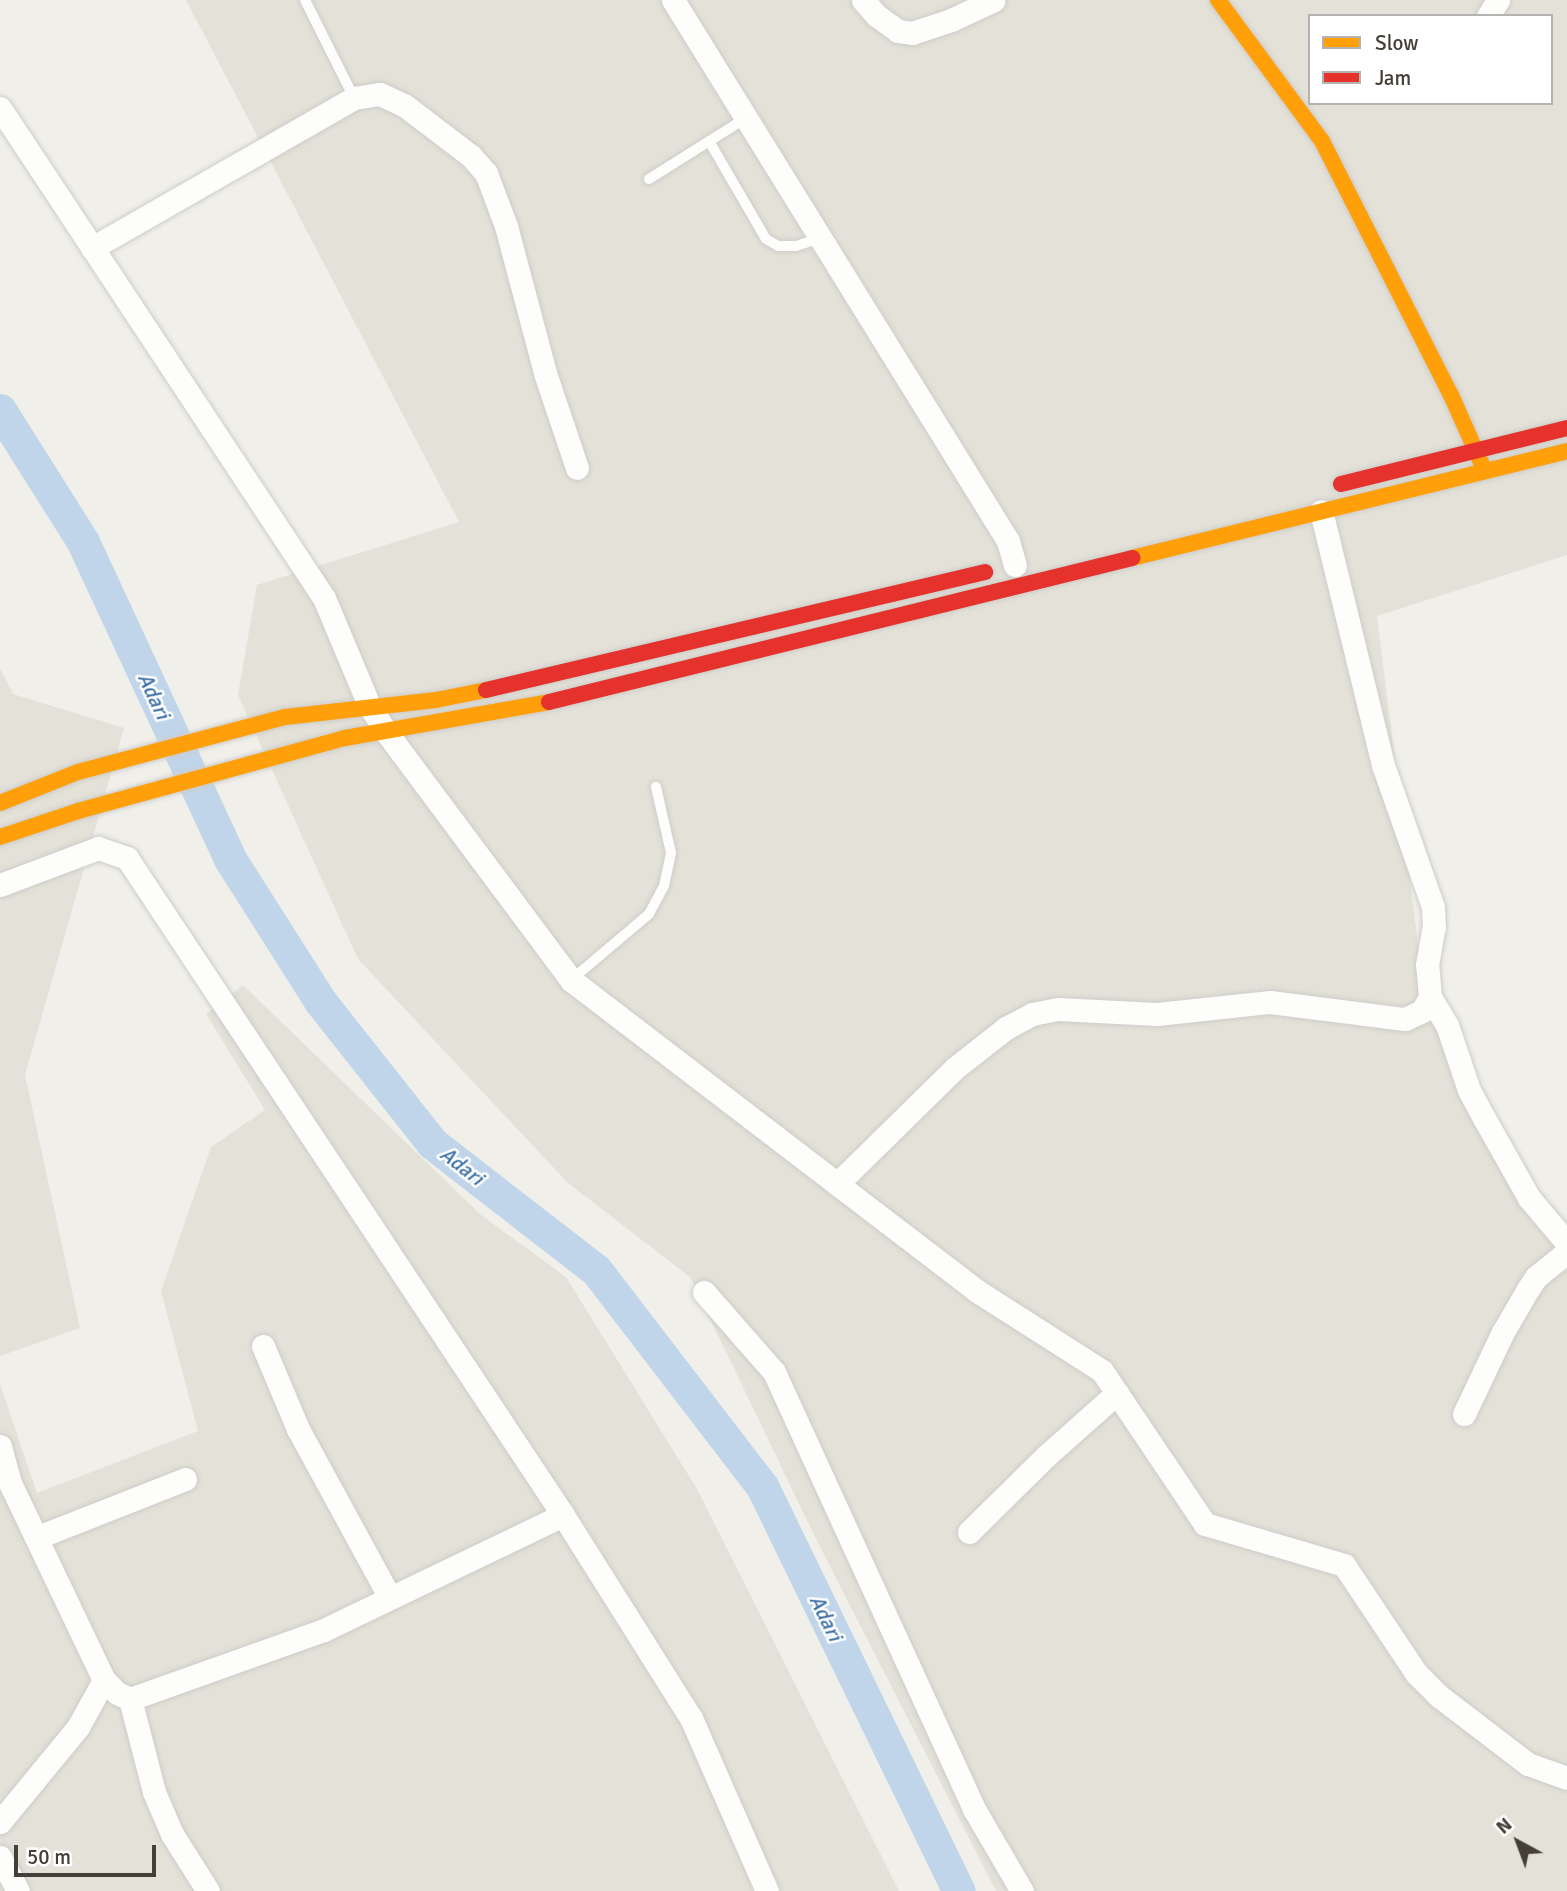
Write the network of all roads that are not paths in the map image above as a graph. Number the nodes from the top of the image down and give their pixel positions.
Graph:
1 (305, 0) edge
2 (673, 0) edge
3 (863, 0) edge
4 (994, 0) edge
5 (1218, 0) edge
6 (1301, 95) edge
7 (354, 98) junction
8 (0, 108) edge
9 (746, 118) junction
10 (709, 141) junction
11 (649, 179) dead end
12 (820, 238) junction
13 (92, 248) junction
14 (1567, 428) edge
15 (1476, 450) junction
16 (1567, 451) edge
17 (577, 468) dead end
18 (1485, 471) junction
19 (1328, 488) dead end
20 (1321, 511) junction
21 (1022, 564) joint
22 (369, 705) junction
23 (384, 729) junction
24 (656, 787) dead end
25 (0, 803) edge
26 (0, 837) edge
27 (0, 885) edge
28 (570, 980) junction
29 (1430, 998) junction
30 (837, 1184) junction
31 (1567, 1242) edge
32 (1567, 1252) edge
33 (704, 1292) dead end
34 (263, 1346) dead end
35 (1117, 1393) junction
36 (1464, 1415) dead end
37 (0, 1447) edge
38 (185, 1479) dead end
39 (563, 1515) junction
40 (969, 1532) dead end
41 (38, 1536) junction
42 (390, 1598) junction
43 (104, 1680) junction
44 (130, 1699) junction
45 (1567, 1778) edge
46 (0, 1822) edge
47 (0, 1857) edge
48 (18, 1891) edge
49 (208, 1891) edge
50 (768, 1891) edge
51 (1022, 1891) edge

1 - 7 lane
2 - 9 street
3 - 4 street
5 - 6 main road
6 - 15 main road
7 - 13 street
7 - 17 street
8 - 13 street
9 - 10 lane
9 - 12 street
10 - 11 lane
10 - 12 lane
12 - 21 street
13 - 22 street
14 - 15 main road
15 - 18 main road
15 - 19 main road
16 - 18 main road
18 - 20 main road
20 - 23 main road
20 - 29 street
21 - 22 main road
22 - 23 street
22 - 25 main road
23 - 26 main road
23 - 28 street
24 - 28 lane
27 - 39 street
28 - 30 street
29 - 30 street
29 - 31 street
30 - 35 street
32 - 36 street
33 - 51 street
34 - 42 street
35 - 40 street
35 - 45 street
37 - 41 street
38 - 41 street
39 - 42 street
39 - 50 street
41 - 43 street
42 - 44 street
43 - 44 street
43 - 46 street
44 - 49 street
47 - 48 street

